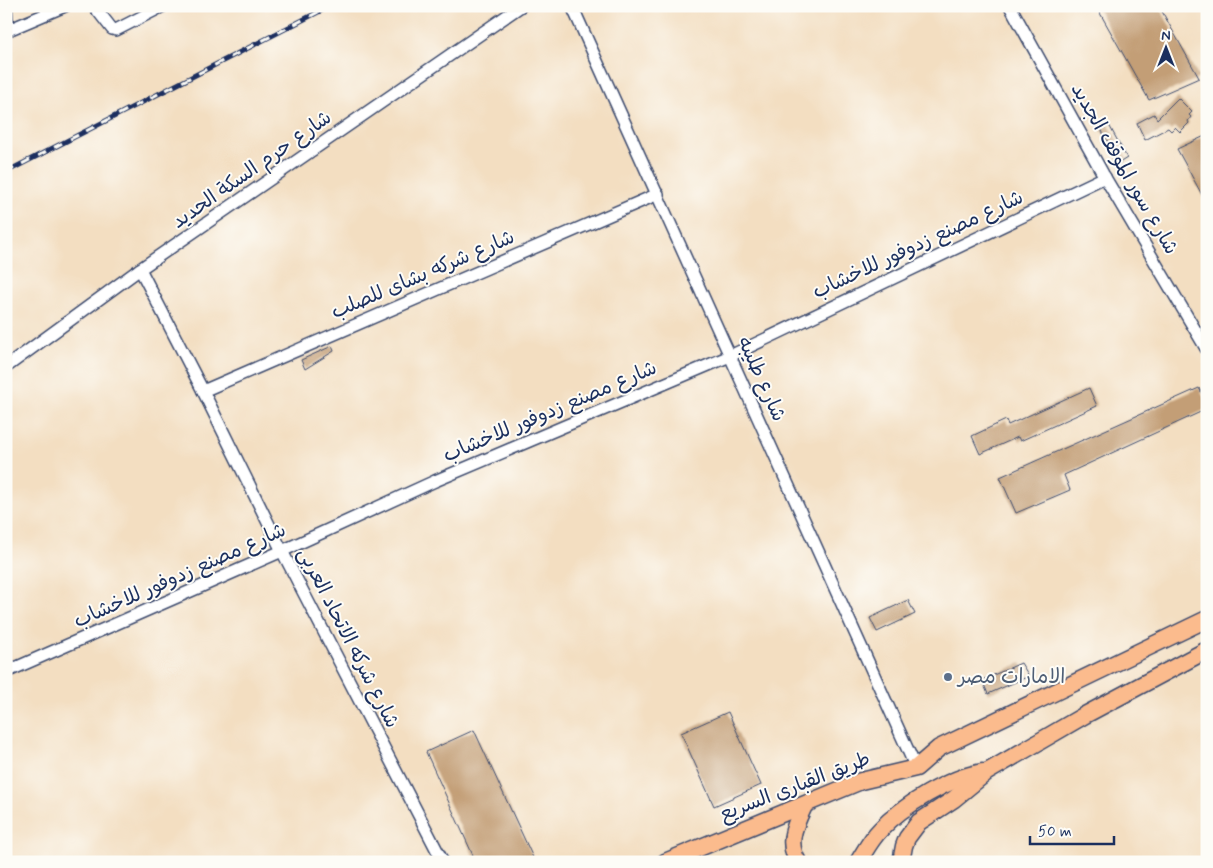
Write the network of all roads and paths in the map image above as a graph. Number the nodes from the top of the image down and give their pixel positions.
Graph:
1 (6, 6) edge
2 (66, 6) edge
3 (94, 6) edge
4 (163, 6) edge
5 (521, 6) edge
6 (572, 6) edge
7 (1010, 6) edge
8 (7, 30) edge
9 (1105, 178) junction
10 (658, 194) junction
11 (140, 270) junction
12 (1207, 350) edge
13 (730, 356) junction
14 (6, 367) edge
15 (203, 391) junction
16 (282, 551) junction
17 (1207, 619) edge
18 (1207, 650) edge
19 (6, 672) edge
20 (916, 768) junction
21 (987, 772) junction
22 (804, 806) junction
23 (443, 862) edge
24 (665, 862) edge
25 (798, 862) edge
26 (858, 862) edge
27 (901, 862) edge

1 - 8 street
2 - 8 street
3 - 4 street
5 - 11 street, شارع حرم السكة الحديد
6 - 10 street, شارع طليبه
7 - 9 street, شارع سور الموقف الجديد
9 - 12 street, شارع سور الموقف الجديد
9 - 13 street, شارع مصنع زدوفور للاخشاب
10 - 13 street, شارع طليبه
10 - 15 street, شارع شركه بشاى للصلب
11 - 14 street, شارع حرم السكة الحديد
11 - 15 street, شارع شركه الاتحاد العربى
13 - 16 street, شارع مصنع زدوفور للاخشاب
13 - 20 street, شارع طليبه
15 - 16 street, شارع شركه الاتحاد العربى
16 - 19 street, شارع مصنع زدوفور للاخشاب
16 - 23 street, شارع شركه الاتحاد العربى
17 - 20 highway, طريق القبارى السريع
18 - 21 highway
20 - 22 highway, طريق القبارى السريع
21 - 26 highway
21 - 27 highway
22 - 24 highway, طريق القبارى السريع
22 - 25 highway

